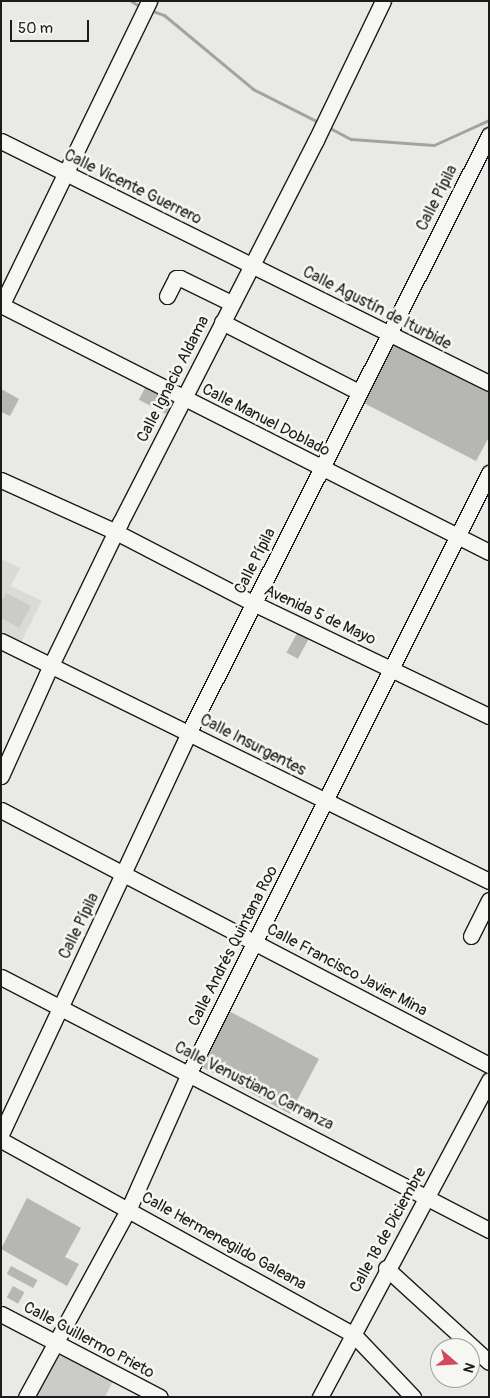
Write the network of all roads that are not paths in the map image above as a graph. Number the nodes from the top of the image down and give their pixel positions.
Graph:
1 (149, 1) edge
2 (383, 1) edge
3 (489, 135) edge
4 (1, 141) edge
5 (67, 174) junction
6 (250, 264) junction
7 (167, 296) dead end
8 (231, 303) junction
9 (1, 306) edge
10 (222, 322) junction
11 (387, 333) junction
12 (489, 383) edge
13 (359, 392) junction
14 (182, 397) junction
15 (322, 468) junction
16 (489, 473) edge
17 (1, 480) edge
18 (116, 532) junction
19 (457, 536) junction
20 (489, 552) edge
21 (253, 603) junction
22 (1, 641) edge
23 (50, 665) junction
24 (392, 668) junction
25 (489, 716) edge
26 (189, 732) junction
27 (1, 776) edge
28 (326, 801) junction
29 (1, 810) edge
30 (125, 873) junction
31 (489, 882) edge
32 (489, 900) edge
33 (471, 936) dead end
34 (254, 940) junction
35 (1, 977) edge
36 (60, 1005) junction
37 (489, 1065) edge
38 (189, 1072) junction
39 (489, 1080) edge
40 (1, 1134) edge
41 (1, 1140) edge
42 (427, 1195) junction
43 (129, 1208) junction
44 (489, 1230) edge
45 (386, 1268) junction
46 (1, 1314) edge
47 (352, 1334) junction
48 (54, 1341) junction
49 (489, 1362) edge
50 (26, 1397) edge
51 (160, 1397) edge
52 (320, 1397) edge
53 (413, 1397) edge

1 - 5 street
2 - 6 street, Calle Ignacio Aldama
3 - 11 street, Calle Pípila
4 - 5 street, Calle Vicente Guerrero
5 - 6 street, Calle Vicente Guerrero
5 - 9 street
6 - 8 street, Calle Ignacio Aldama
6 - 11 street, Calle Agustín de Iturbide
7 - 8 street
8 - 10 street, Calle Ignacio Aldama
9 - 14 street, Calle Manuel Doblado
10 - 13 street
10 - 14 street, Calle Ignacio Aldama
11 - 12 street, Calle Agustín de Iturbide
11 - 13 street, Calle Pípila
13 - 15 street, Calle Pípila
14 - 15 street, Calle Manuel Doblado
14 - 18 street, Calle Ignacio Aldama
15 - 19 street, Calle Manuel Doblado
15 - 21 street, Calle Pípila
16 - 19 street, Calle Andrés Quintana Roo
17 - 18 street, Avenida 5 de Mayo
18 - 21 street, Avenida 5 de Mayo
18 - 23 street, Calle Ignacio Aldama
19 - 20 street, Calle Manuel Doblado
19 - 24 street, Calle Andrés Quintana Roo
21 - 24 street, Avenida 5 de Mayo
21 - 26 street, Calle Pípila
22 - 23 street, Calle Insurgentes
23 - 26 street, Calle Insurgentes
23 - 27 street, Calle Ignacio Aldama
24 - 25 street, Avenida 5 de Mayo
24 - 28 street, Calle Andrés Quintana Roo
26 - 28 street, Calle Insurgentes
26 - 30 street, Calle Pípila
28 - 31 street, Calle Insurgentes
28 - 34 street, Calle Andrés Quintana Roo
29 - 30 street, Calle Francisco Javier Mina
30 - 34 street, Calle Francisco Javier Mina
30 - 36 street, Calle Pípila
32 - 33 street
34 - 37 street, Calle Francisco Javier Mina
34 - 38 street, Calle Andrés Quintana Roo
35 - 36 street, Calle Venustiano Carranza
36 - 38 street, Calle Venustiano Carranza
36 - 40 street, Calle Pípila
38 - 42 street, Calle Venustiano Carranza
38 - 43 street, Calle Andrés Quintana Roo
39 - 42 street, Calle 18 de Diciembre
41 - 43 street, Calle Hermenegildo Galeana
42 - 44 street, Calle Venustiano Carranza
42 - 45 street, Calle 18 de Diciembre
43 - 47 street, Calle Hermenegildo Galeana
43 - 48 street, Calle Andrés Quintana Roo
45 - 47 street, Calle 18 de Diciembre
45 - 49 street
46 - 48 street, Calle Guillermo Prieto
47 - 52 street, Calle 18 de Diciembre
47 - 53 street, Calle Hermenegildo Galeana
48 - 50 street, Calle Andrés Quintana Roo
48 - 51 street, Calle Guillermo Prieto

